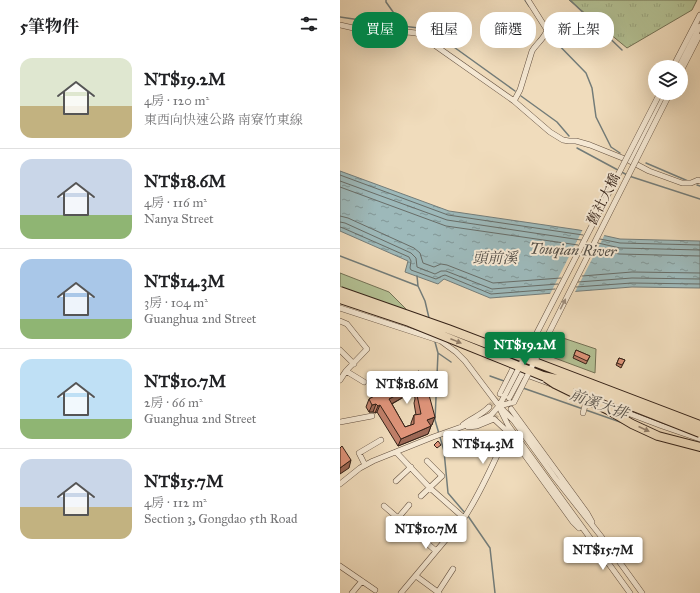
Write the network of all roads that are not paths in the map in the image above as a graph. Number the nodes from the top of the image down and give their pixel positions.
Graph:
1 (528, 0) edge
2 (700, 15) edge
3 (340, 25) edge
4 (700, 26) edge
5 (700, 34) edge
6 (677, 60) edge
7 (683, 60) edge
8 (687, 60) edge
9 (656, 100) edge
10 (661, 100) edge
11 (666, 100) edge
12 (514, 101) junction
13 (630, 161) junction
14 (700, 181) edge
15 (340, 291) edge
16 (340, 298) edge
17 (340, 304) edge
18 (340, 308) edge
19 (348, 311) junction
20 (340, 321) edge
21 (523, 349) dead end
22 (340, 350) edge
23 (354, 364) junction
24 (513, 370) junction
25 (346, 371) junction
26 (522, 374) junction
27 (544, 376) junction
28 (340, 380) edge
29 (364, 382) dead end
30 (572, 392) junction
31 (507, 397) junction
32 (586, 402) junction
33 (603, 403) junction
34 (499, 406) junction
35 (489, 407) tunnel mouth
36 (511, 409) dead end
37 (583, 413) dead end
38 (372, 416) dead end
39 (340, 422) edge
40 (700, 425) edge
41 (461, 427) junction
42 (508, 432) junction
43 (700, 433) edge
44 (700, 439) edge
45 (381, 440) dead end
46 (700, 447) edge
47 (396, 452) junction
48 (427, 461) dead end
49 (365, 465) junction
50 (410, 467) junction
51 (396, 481) dead end
52 (340, 484) edge
53 (430, 488) junction
54 (421, 496) dead end
55 (409, 505) dead end
56 (384, 506) dead end
57 (398, 518) junction
58 (464, 518) junction
59 (600, 535) junction
60 (590, 539) junction
61 (436, 551) junction
62 (340, 566) edge
63 (453, 569) dead end
64 (416, 576) junction
65 (362, 581) junction
66 (375, 590) dead end
67 (352, 593) edge
68 (401, 593) edge
69 (438, 593) edge
70 (630, 593) edge
71 (642, 593) edge

1 - 12 street
2 - 6 street
3 - 12 street
4 - 7 street
5 - 8 street
9 - 31 street, 舊社大橋, bridge
10 - 13 street
31 -> 11 street, 舊社大橋, bridge
12 - 13 street
13 - 14 street
15 - 40 highway, bridge
16 -> 27 highway, bridge
17 - 19 street
18 - 19 street
19 - 34 street
20 - 23 street
21 - 24 street
22 - 23 street
23 - 25 street
24 - 26 street
24 - 31 street
25 - 28 street
25 - 29 street
26 - 30 street
26 - 31 street
27 - 43 highway, bridge
27 -> 46 highway, bridge
30 - 32 street
30 - 33 street
31 - 34 street
31 - 34 street
32 - 33 street
32 - 37 street
33 - 44 street
34 - 41 street
34 - 59 street
34 - 60 street
35 - 41 street
36 - 59 street
38 - 39 street
41 - 42 street
41 - 47 street
42 - 58 street
42 - 60 street
45 - 49 street
47 - 49 street
47 - 50 street
48 - 53 street
49 - 52 street
50 - 51 street
50 - 53 street
53 - 54 street
53 - 58 street
55 - 57 street
56 - 57 street
57 - 61 street
58 - 61 street
59 - 71 street
60 - 70 street
61 - 64 street
62 - 65 street
63 - 69 street
64 - 68 street
64 - 69 street
65 - 66 street
65 - 67 street

